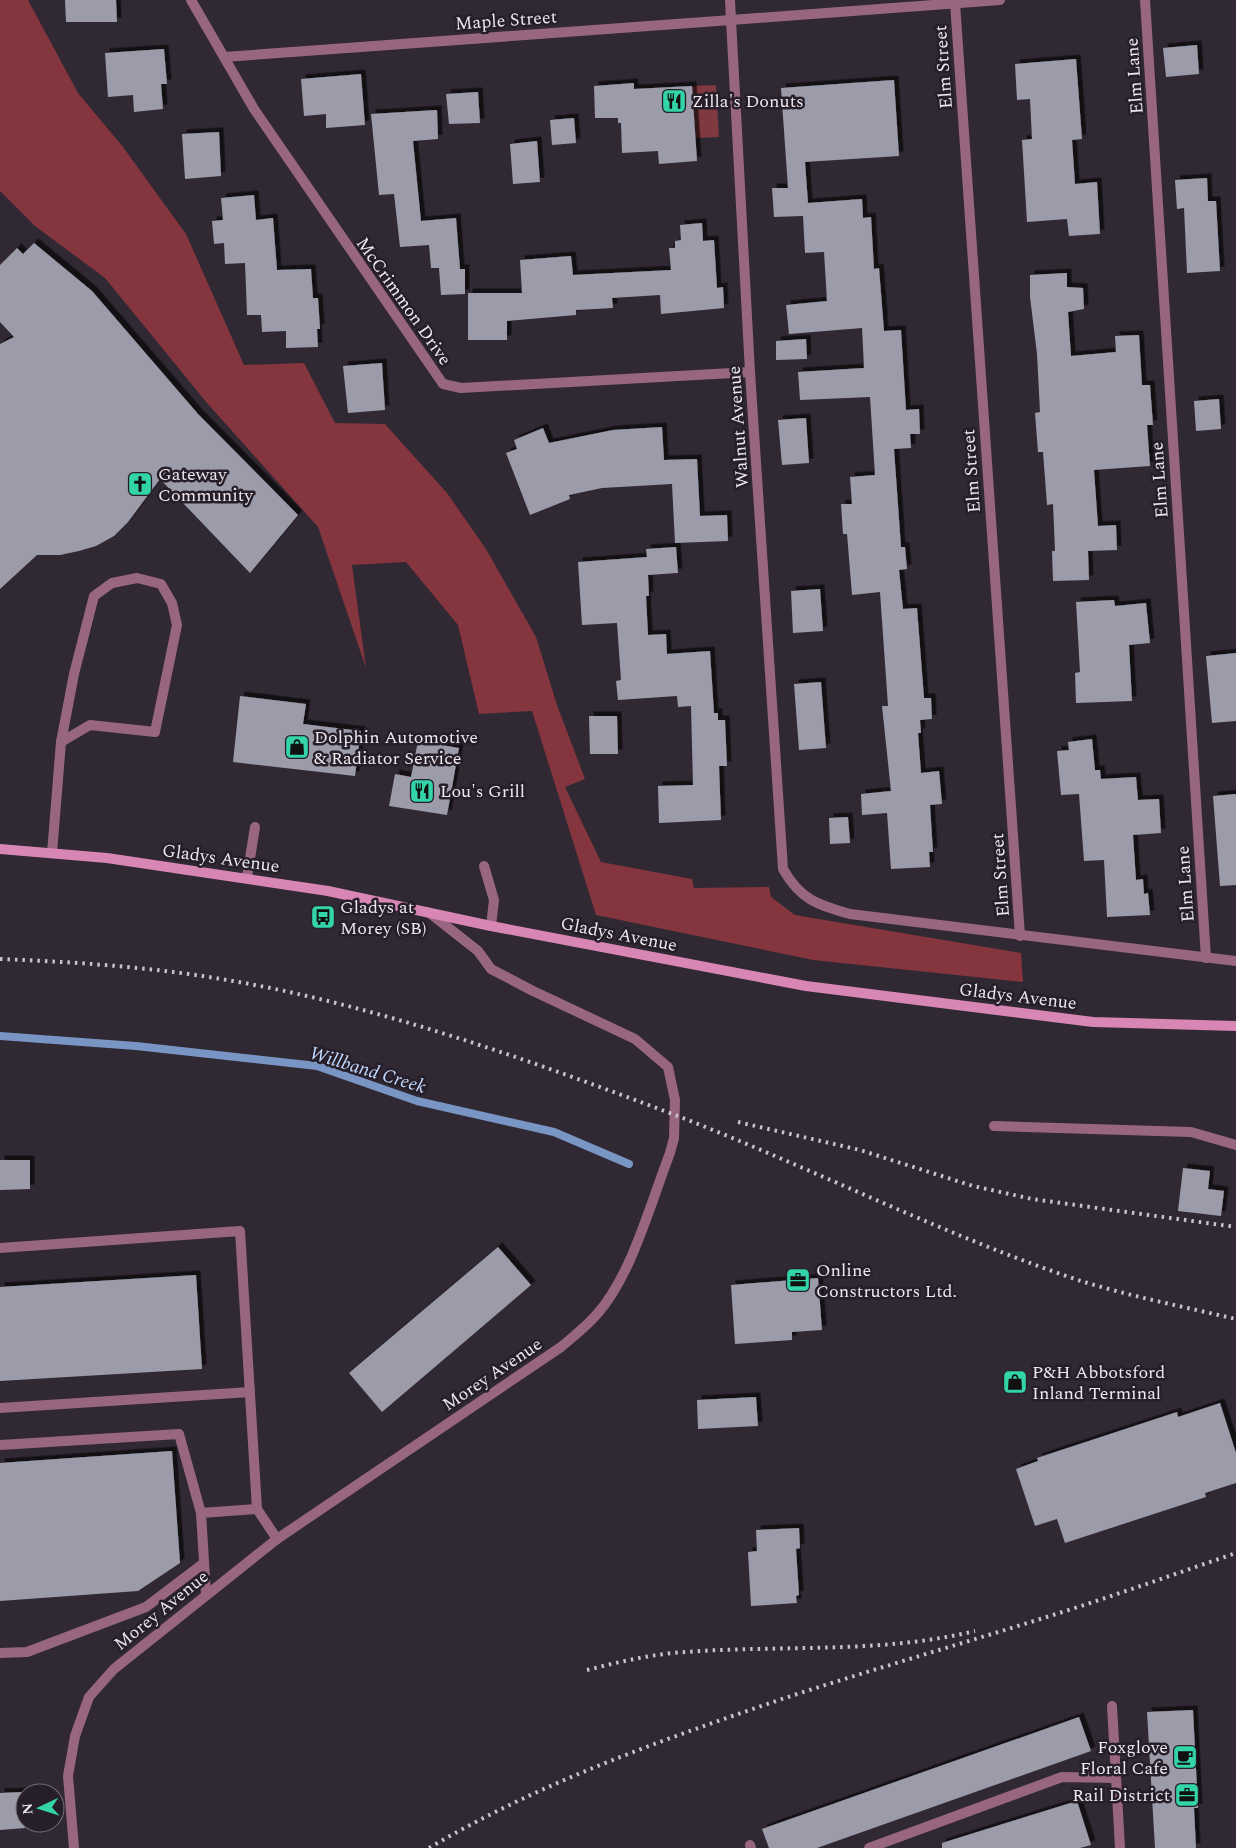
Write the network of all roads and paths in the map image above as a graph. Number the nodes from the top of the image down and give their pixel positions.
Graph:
1 (191, 0) edge
2 (730, 0) edge
3 (1000, 0) edge
4 (1145, 0) edge
5 (955, 3) junction
6 (731, 20) junction
7 (224, 56) junction
8 (750, 372) junction
9 (61, 742) junction
10 (255, 828) dead end
11 (0, 850) edge
12 (52, 853) junction
13 (484, 866) dead end
14 (247, 878) junction
15 (432, 914) junction
16 (491, 926) junction
17 (1020, 936) junction
18 (1206, 958) junction
19 (1236, 962) edge
20 (1236, 1026) edge
21 (994, 1126) dead end
22 (1236, 1145) edge
23 (0, 1248) edge
24 (250, 1392) junction
25 (0, 1408) edge
26 (0, 1446) edge
27 (257, 1509) junction
28 (201, 1513) junction
29 (277, 1539) junction
30 (204, 1563) junction
31 (206, 1594) junction
32 (0, 1653) edge
33 (1112, 1706) dead end
34 (1116, 1778) junction
35 (74, 1848) edge
36 (869, 1848) edge
37 (1120, 1848) edge

1 - 7 street, McCrimmon Drive
2 - 6 street, Walnut Avenue
3 - 5 street, Maple Street
4 - 18 street, Elm Lane
5 - 6 street, Maple Street
5 - 17 street, Elm Street
6 - 7 street, Maple Street
6 - 8 street, Walnut Avenue
7 - 8 street, McCrimmon Drive
8 - 17 street, Walnut Avenue
9 - 9 street
9 - 12 street
10 - 14 street
11 - 12 main road, Gladys Avenue
12 - 14 main road, Gladys Avenue
13 - 16 street
14 - 15 main road, Gladys Avenue
15 - 16 main road, Gladys Avenue
15 - 29 street, Morey Avenue
16 - 20 main road, Gladys Avenue
17 - 18 street
18 - 19 street
21 - 22 street
23 - 24 street
24 - 25 street
24 - 27 street
26 - 28 street
27 - 28 street
27 - 29 street
28 - 30 street
29 - 31 street, Morey Avenue
30 - 31 street
30 - 32 street
31 - 35 street, Morey Avenue
33 - 34 street
34 - 36 street
34 - 37 street

